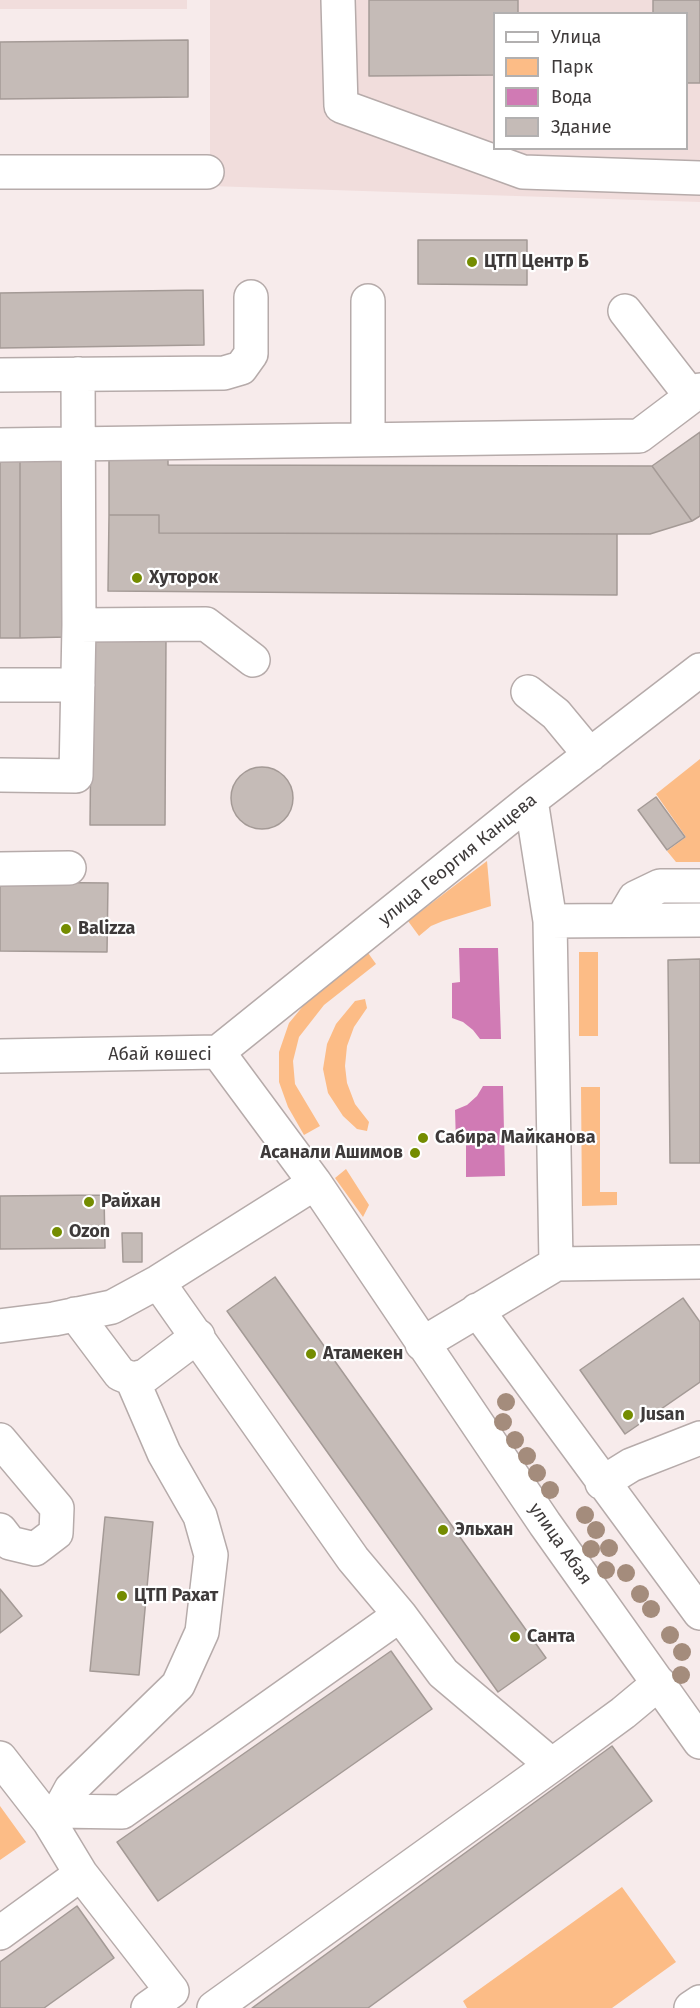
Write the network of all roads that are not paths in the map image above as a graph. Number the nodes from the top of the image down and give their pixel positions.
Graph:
1 (338, 0) edge
2 (0, 172) edge
3 (207, 172) dead end
4 (700, 178) edge
5 (251, 297) dead end
6 (368, 301) dead end
7 (625, 311) dead end
8 (78, 374) junction
9 (0, 375) edge
10 (696, 393) edge
11 (368, 440) junction
12 (79, 444) junction
13 (0, 445) edge
14 (79, 625) junction
15 (254, 660) dead end
16 (700, 670) edge
17 (0, 685) edge
18 (78, 685) junction
19 (528, 692) dead end
20 (590, 755) junction
21 (0, 775) edge
22 (531, 800) junction
23 (69, 868) dead end
24 (0, 869) edge
25 (700, 886) edge
26 (622, 920) junction
27 (700, 920) edge
28 (549, 921) junction
29 (218, 1052) junction
30 (0, 1056) edge
31 (315, 1183) junction
32 (700, 1262) edge
33 (556, 1264) junction
34 (159, 1282) junction
35 (477, 1310) junction
36 (75, 1314) junction
37 (0, 1326) edge
38 (198, 1336) junction
39 (422, 1344) junction
40 (132, 1379) junction
41 (700, 1438) edge
42 (0, 1440) edge
43 (602, 1483) junction
44 (0, 1530) edge
45 (690, 1579) edge
46 (700, 1613) edge
47 (400, 1615) junction
48 (659, 1683) junction
49 (700, 1742) edge
50 (0, 1758) edge
51 (552, 1765) junction
52 (54, 1816) junction
53 (81, 1874) junction
54 (0, 1933) edge
55 (168, 2002) edge
56 (700, 2002) edge
57 (214, 2008) edge
58 (691, 2008) edge

1 - 4 street
2 - 3 street
5 - 8 street
6 - 11 street
7 - 10 street
8 - 9 street
8 - 12 street
10 - 11 street
11 - 12 street
12 - 13 street
12 - 14 street
14 - 15 street
14 - 18 street
16 - 20 street, улица Георгия Канцева
17 - 18 street
18 - 21 street
19 - 20 street
20 - 22 street, улица Георгия Канцева
22 - 28 street
22 - 29 street, улица Георгия Канцева
23 - 24 street
25 - 26 street
26 - 27 street
26 - 28 street
28 - 33 street
29 - 30 street, Абай көшесі
29 - 31 street, Абай көшесі
31 - 34 street
31 - 39 street, Абай көшесі
32 - 33 street
33 - 35 street
34 - 36 street
34 - 38 street
35 - 39 street
35 - 43 street
36 - 37 street
36 - 40 street
38 - 40 street
38 - 47 street
39 - 48 street, улица Абая
40 - 52 street
41 - 43 street
42 - 44 street
43 - 45 street
45 - 46 street
47 - 51 street
47 - 52 street
48 - 49 street, улица Абая
48 - 51 street
50 - 52 street
51 - 57 street
52 - 53 street
53 - 54 street
53 - 55 street
56 - 58 street

